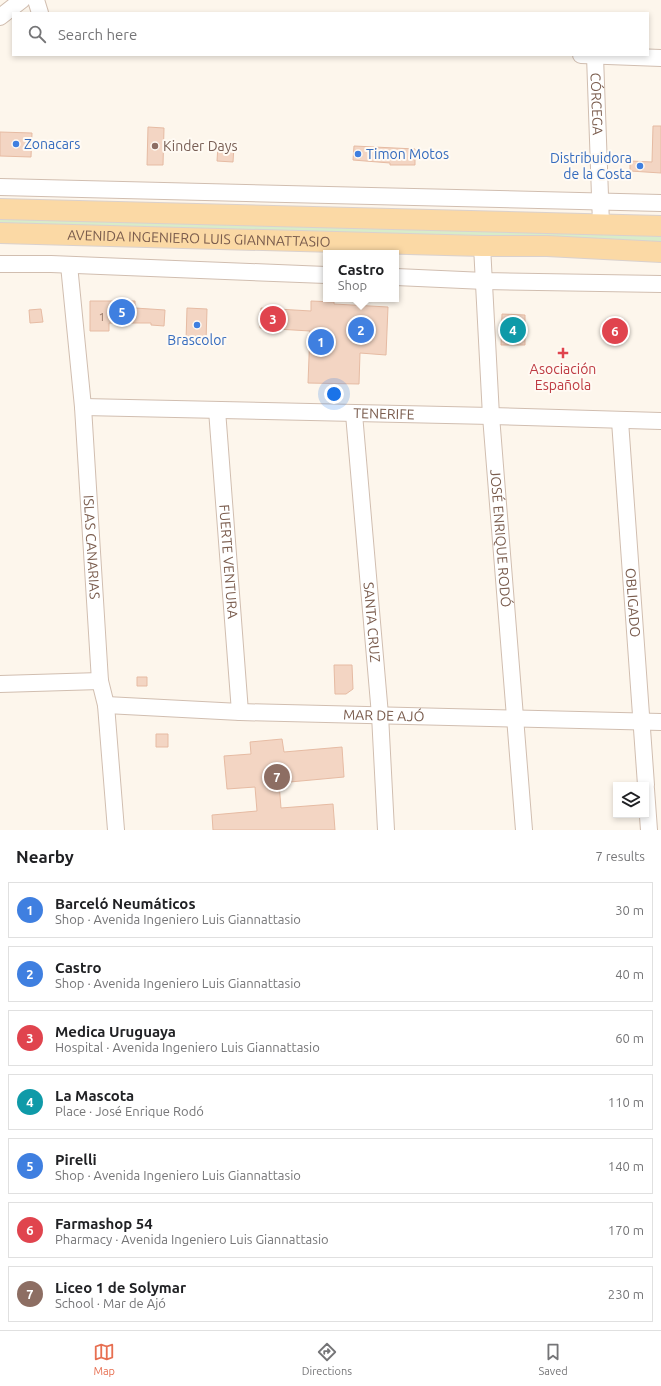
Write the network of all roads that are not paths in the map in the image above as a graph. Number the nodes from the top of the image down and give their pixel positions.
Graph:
1 (22, 0) edge
2 (36, 0) edge
3 (40, 12) edge
4 (0, 17) edge
5 (0, 23) edge
6 (12, 23) edge
7 (588, 56) edge
8 (612, 56) edge
9 (661, 58) edge
10 (0, 187) edge
11 (600, 201) junction
12 (661, 203) edge
13 (0, 209) edge
14 (601, 224) junction
15 (661, 226) edge
16 (0, 233) edge
17 (482, 246) junction
18 (661, 252) edge
19 (0, 264) edge
20 (69, 264) junction
21 (323, 275) edge
22 (399, 277) edge
23 (485, 281) junction
24 (661, 284) edge
25 (83, 407) junction
26 (217, 410) junction
27 (354, 414) junction
28 (491, 416) junction
29 (620, 421) junction
30 (661, 421) edge
31 (100, 681) junction
32 (0, 684) edge
33 (106, 705) junction
34 (240, 712) junction
35 (380, 715) junction
36 (516, 718) junction
37 (640, 722) junction
38 (661, 722) edge
39 (646, 782) edge
40 (648, 818) edge
41 (116, 830) edge
42 (386, 830) edge
43 (524, 830) edge
44 (649, 830) edge

1 - 4 street
2 - 3 street
5 - 6 street
7 - 11 street, CÓRCEGA
8 - 9 street
10 - 11 street
11 - 12 street
11 - 14 street, CÓRCEGA
13 - 14 main road, AVENIDA INGENIERO LUIS GIANNATTASIO
14 - 15 main road, AVENIDA INGENIERO LUIS GIANNATTASIO
16 - 17 main road, AVENIDA INGENIERO LUIS GIANNATTASIO
17 - 18 main road, AVENIDA INGENIERO LUIS GIANNATTASIO
17 - 23 street, JOSÉ ENRIQUE RODÓ
19 - 20 street
20 - 21 street
20 - 25 street, ISLAS CANARIAS
22 - 23 street
23 - 24 street
23 - 28 street, JOSÉ ENRIQUE RODÓ
25 - 26 street, TENERIFE
25 - 31 street, ISLAS CANARIAS
26 - 27 street, TENERIFE
26 - 34 street, FUERTE VENTURA
27 - 28 street, TENERIFE
27 - 35 street, SANTA CRUZ
28 - 29 street, TENERIFE
28 - 36 street, JOSÉ ENRIQUE RODÓ
29 - 30 street, TENERIFE
29 - 37 street, OBLIGADO
31 - 32 street
31 - 33 street, ISLAS CANARIAS
33 - 34 street, MAR DE AJÓ
33 - 41 street, ISLAS CANARIAS
34 - 35 street, MAR DE AJÓ
35 - 36 street, MAR DE AJÓ
35 - 42 street, SANTA CRUZ
36 - 37 street, MAR DE AJÓ
36 - 43 street, JOSÉ ENRIQUE RODÓ
37 - 38 street, MAR DE AJÓ
37 - 39 street, OBLIGADO
40 - 44 street

